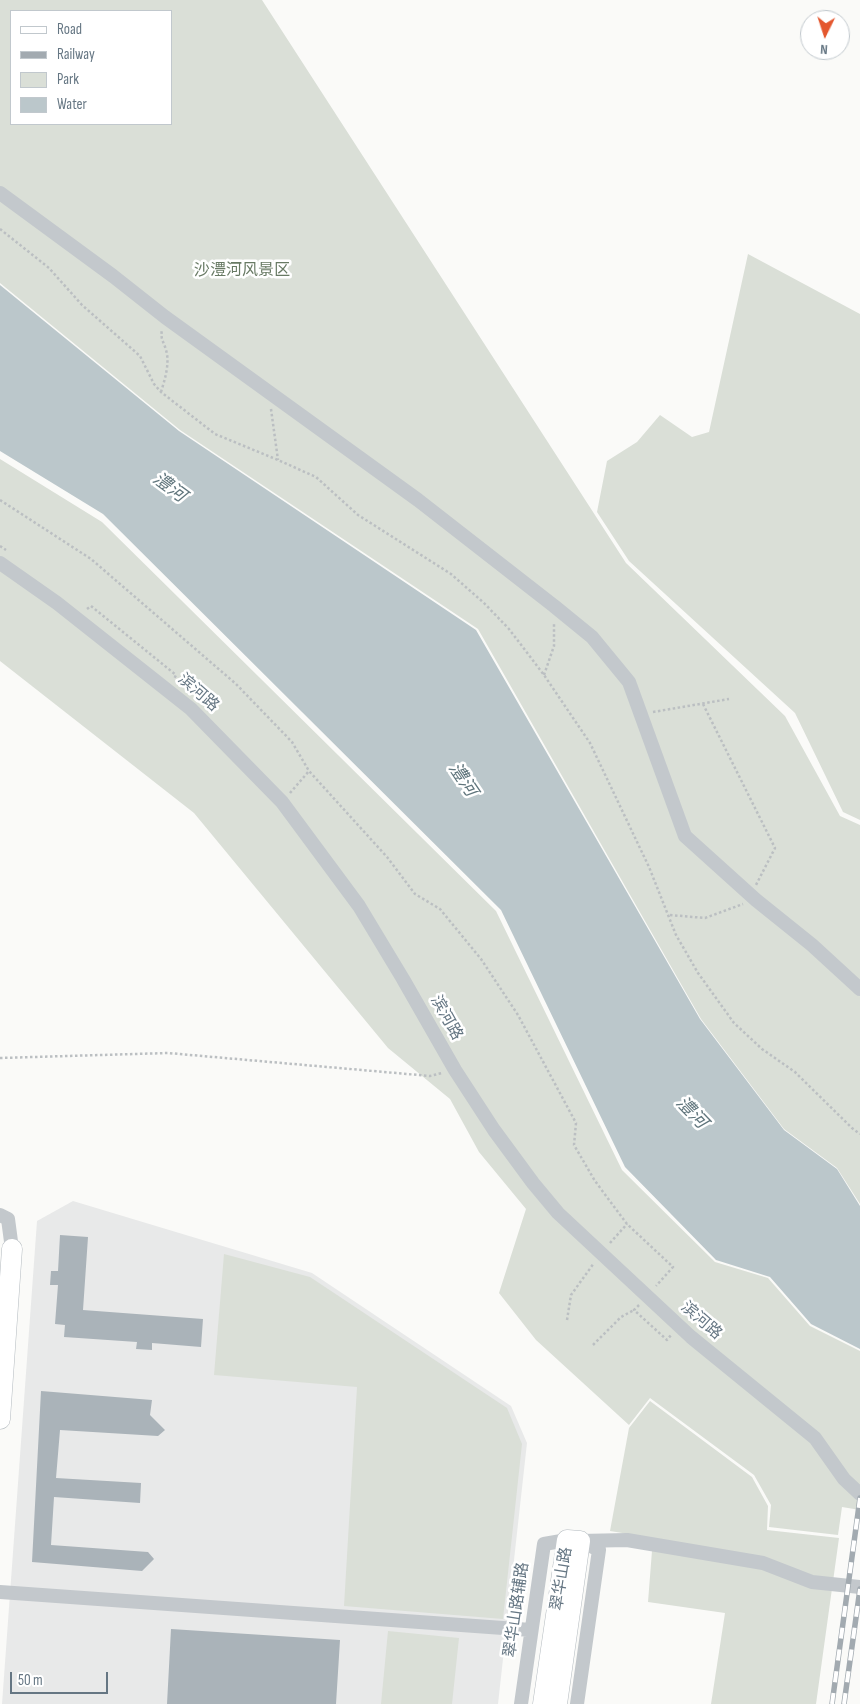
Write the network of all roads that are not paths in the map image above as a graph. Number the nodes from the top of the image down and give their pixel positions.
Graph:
1 (0, 192) edge
2 (0, 563) edge
3 (860, 988) edge
4 (0, 1215) edge
5 (12, 1249) joint
6 (0, 1419) edge
7 (860, 1494) edge
8 (574, 1540) junction
9 (860, 1587) edge
10 (0, 1592) edge
11 (531, 1630) junction
12 (521, 1704) edge
13 (543, 1704) edge
14 (557, 1704) edge
15 (577, 1704) edge

1 - 3 street
2 - 7 street, 滨河路
4 - 5 street
5 - 6 main road
8 - 9 street
8 - 11 street, 翠华山路辅路
8 - 13 main road, 翠华山路
8 - 14 main road, 翠华山路
8 - 15 street
10 - 11 street
11 - 12 street, 翠华山路辅路

